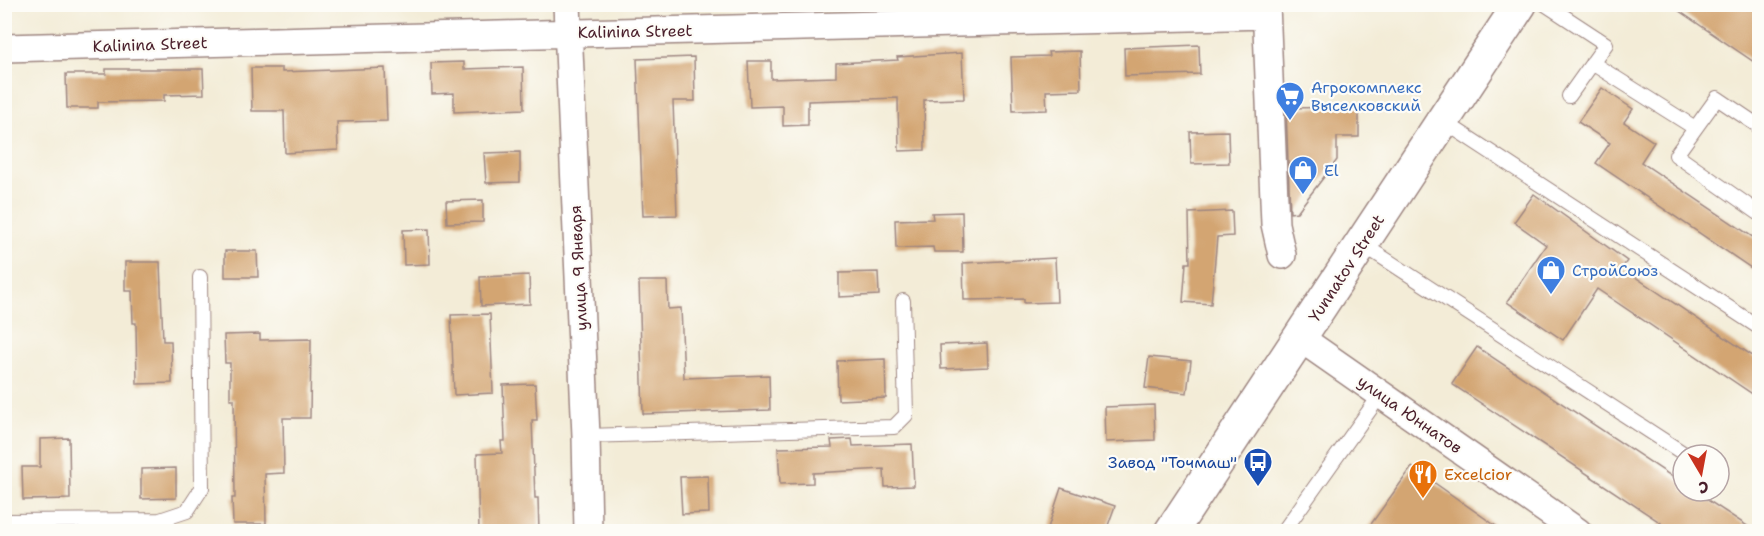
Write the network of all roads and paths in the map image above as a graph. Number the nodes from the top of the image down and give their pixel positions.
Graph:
1 (567, 4) edge
2 (1520, 4) edge
3 (1545, 4) edge
4 (1266, 10) edge
5 (567, 32) junction
6 (4, 48) edge
7 (1592, 63) junction
8 (1569, 96) dead end
9 (1443, 121) junction
10 (1760, 127) edge
11 (1695, 128) junction
12 (1760, 214) edge
13 (1362, 244) junction
14 (1282, 255) dead end
15 (200, 277) dead end
16 (903, 301) dead end
17 (1760, 328) edge
18 (1300, 338) junction
19 (1381, 394) junction
20 (586, 436) junction
21 (1671, 445) edge
22 (4, 521) edge
23 (588, 531) edge
24 (1171, 531) edge
25 (1283, 531) edge
26 (1578, 531) edge

1 - 5 street, улица 9 Января
2 - 9 main road, Yunnatov Street
3 - 7 lane
4 - 5 street, Kalinina Street
4 - 14 street
5 - 6 street, Kalinina Street
5 - 20 street, улица 9 Января
7 - 8 lane
7 - 11 lane
9 - 13 main road, Yunnatov Street
9 - 17 lane
10 - 11 lane
11 - 12 lane
13 - 18 main road, Yunnatov Street
13 - 21 lane
15 - 22 lane
16 - 20 lane
18 - 19 street, улица Юннатов
18 - 24 main road, Yunnatov Street
19 - 25 lane
19 - 26 street, улица Юннатов
20 - 23 street, улица 9 Января

